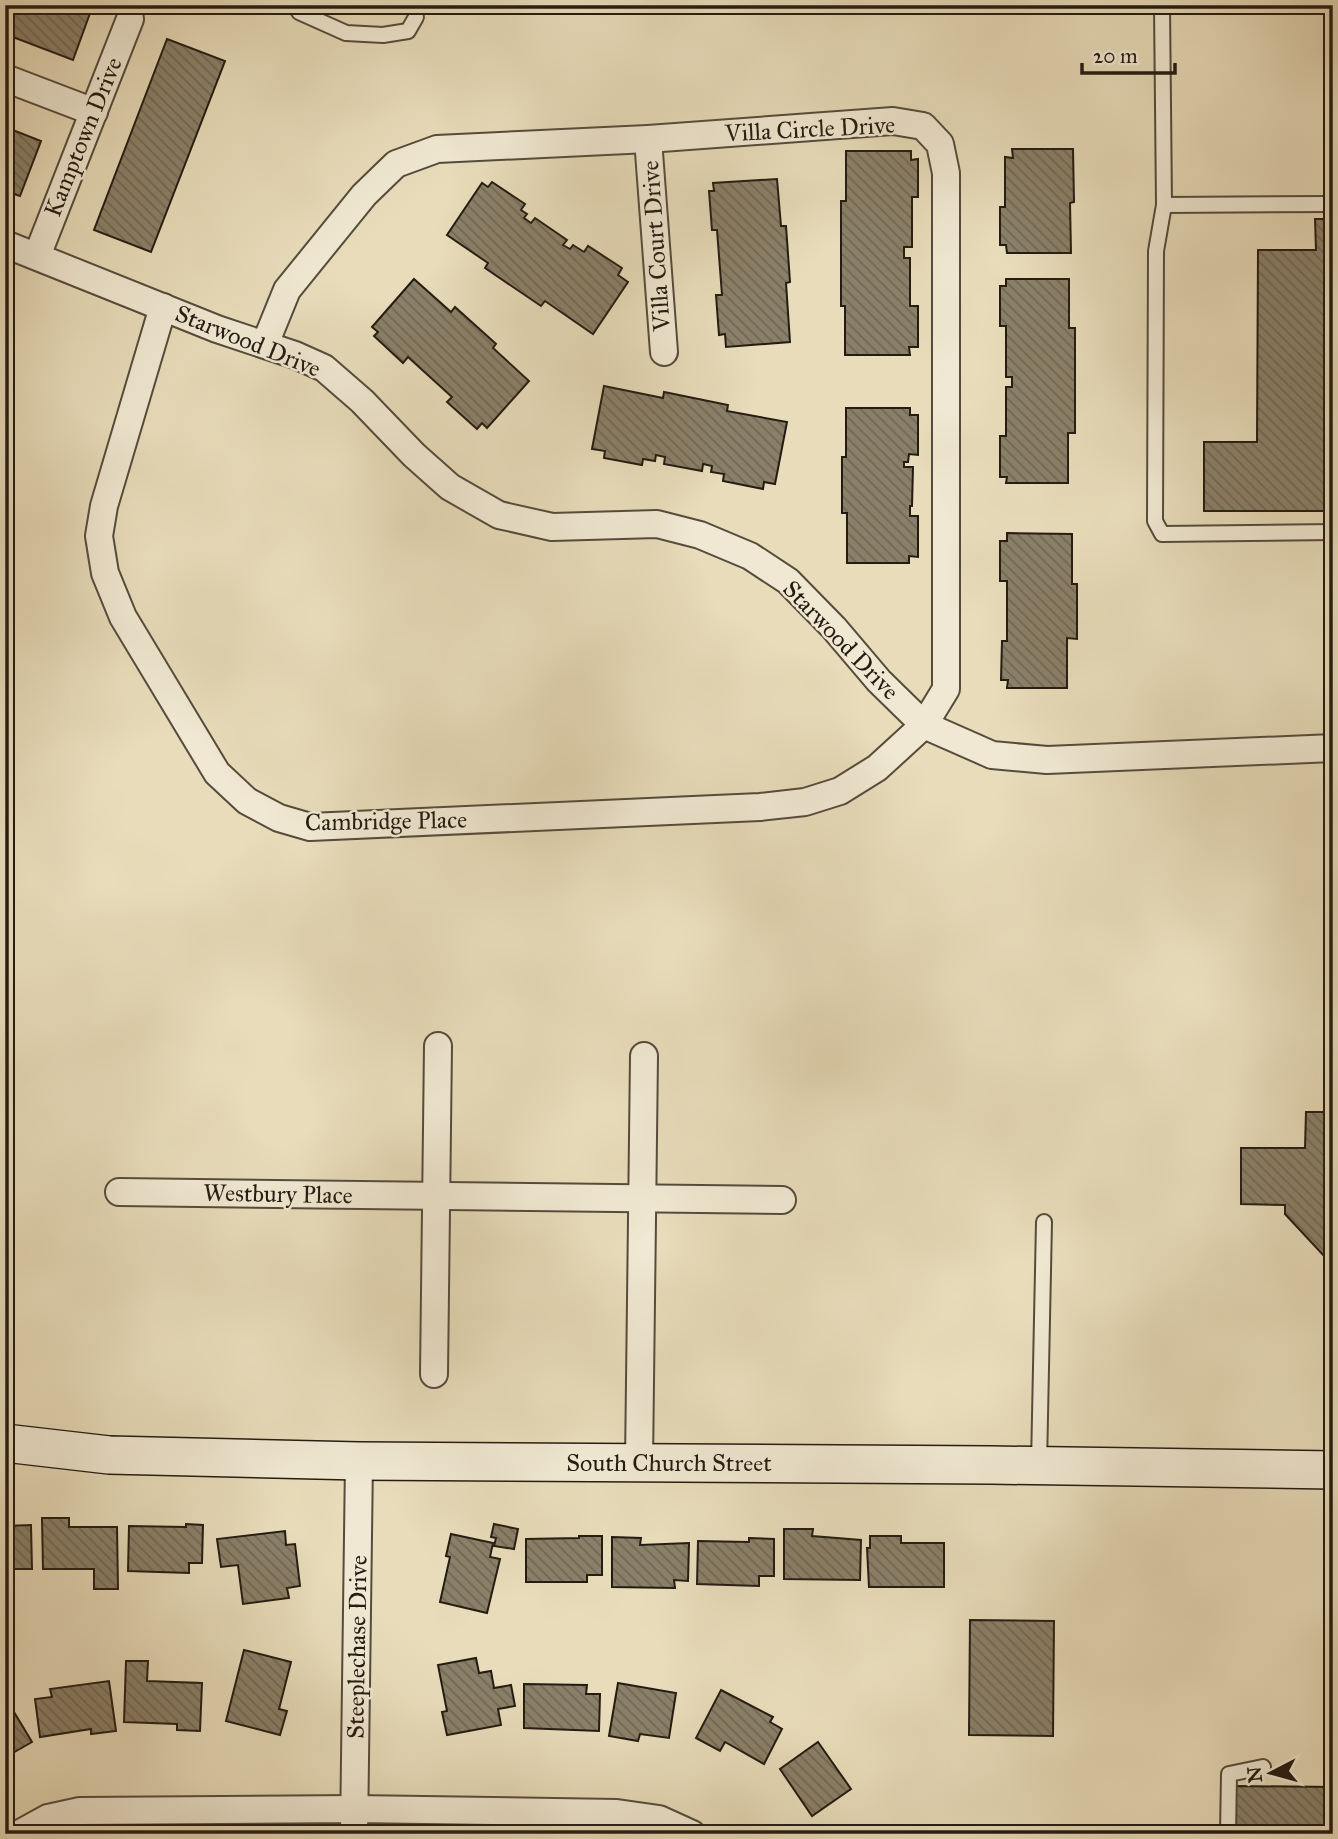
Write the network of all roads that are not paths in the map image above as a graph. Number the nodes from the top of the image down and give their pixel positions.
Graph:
1 (1162, 5) edge
2 (299, 12) dead end
3 (416, 17) dead end
4 (130, 19) dead end
5 (5, 78) edge
6 (94, 112) junction
7 (648, 139) junction
8 (1333, 204) edge
9 (1164, 205) junction
10 (5, 244) edge
11 (37, 256) junction
12 (163, 307) junction
13 (265, 344) junction
14 (664, 352) dead end
15 (1333, 532) edge
16 (924, 724) junction
17 (1333, 748) edge
18 (438, 1046) dead end
19 (644, 1056) dead end
20 (120, 1192) dead end
21 (436, 1196) junction
22 (643, 1199) junction
23 (782, 1200) dead end
24 (1044, 1222) dead end
25 (434, 1374) dead end
26 (5, 1443) edge
27 (359, 1461) junction
28 (639, 1463) junction
29 (1039, 1466) junction
30 (1333, 1471) edge
31 (1263, 1767) dead end
32 (355, 1822) edge
33 (19, 1834) edge
34 (692, 1834) edge
35 (1228, 1834) edge

1 - 9 lane
2 - 3 lane
4 - 6 street, Kamptown Drive
5 - 6 street
6 - 11 street, Kamptown Drive
7 - 13 street, Villa Circle Drive
7 - 14 street, Villa Court Drive
7 - 16 street, Villa Circle Drive
8 - 9 lane
9 - 15 lane
10 - 11 street, Starwood Drive
11 - 12 street, Starwood Drive
12 - 13 street, Starwood Drive
12 - 16 street, Cambridge Place
13 - 16 street, Starwood Drive
16 - 17 street, Starwood Drive
18 - 21 street
19 - 22 street
20 - 21 street, Westbury Place
21 - 22 street, Westbury Place
21 - 25 street
22 - 23 street, Westbury Place
22 - 28 street
24 - 29 lane
26 - 27 street, South Church Street
27 - 28 street, South Church Street
27 - 32 street, Steeplechase Drive
28 - 29 street, South Church Street
29 - 30 street, South Church Street
31 - 35 lane
32 - 33 street
32 - 34 street

